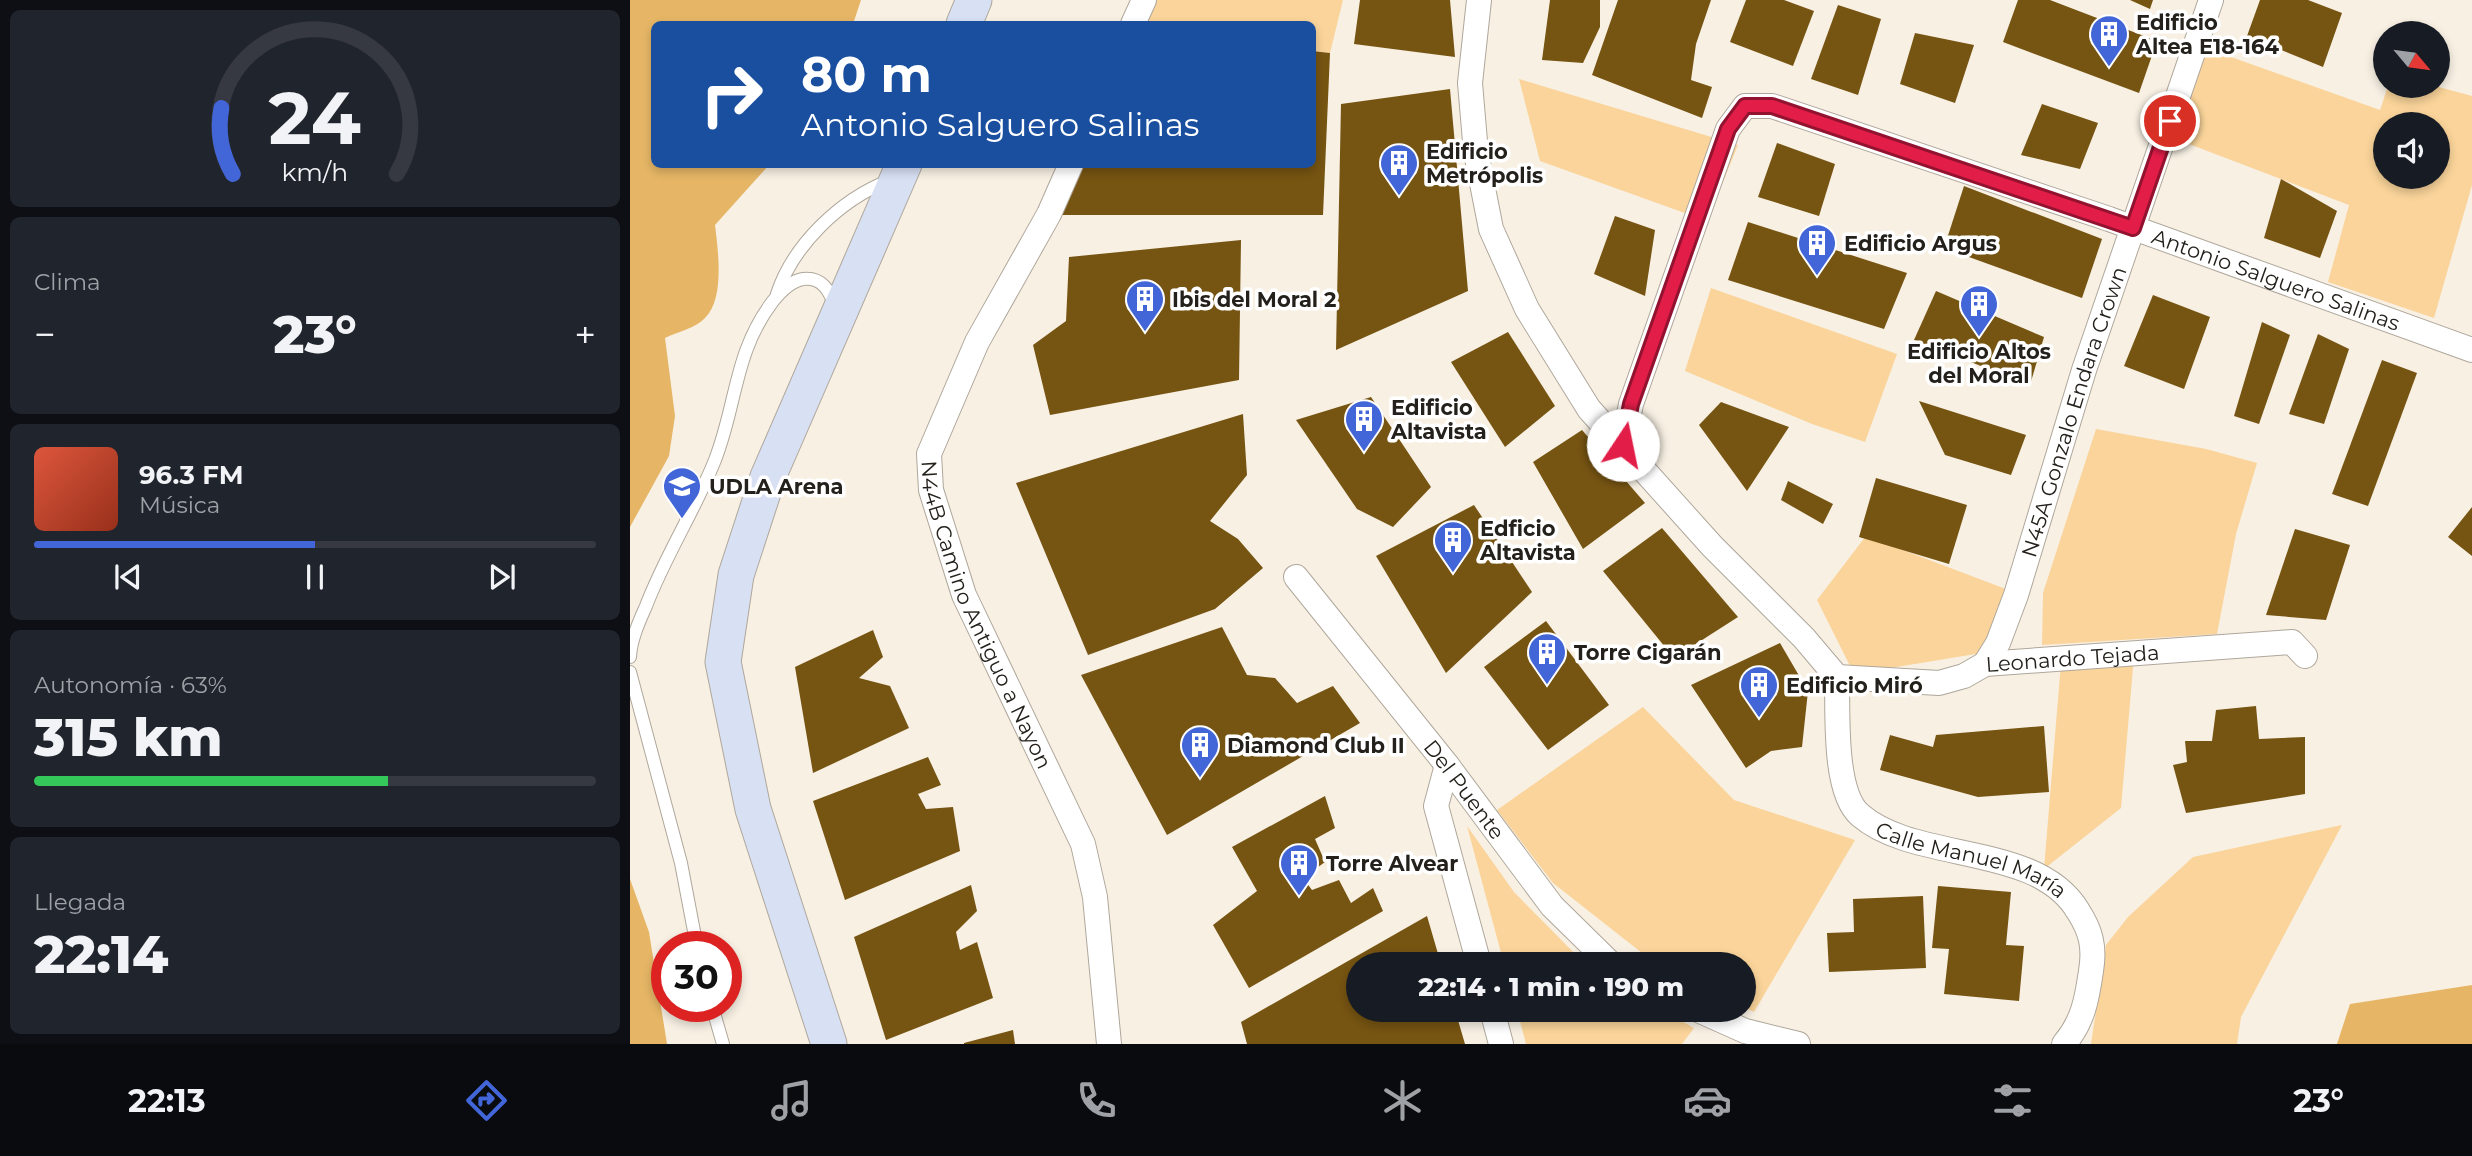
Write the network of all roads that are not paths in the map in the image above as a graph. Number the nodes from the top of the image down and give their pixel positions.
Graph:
1 (974, 0) edge
2 (1144, 0) edge
3 (1479, 0) edge
4 (2211, 0) edge
5 (965, 21) edge
6 (1134, 21) edge
7 (1069, 168) edge
8 (901, 171) edge
9 (2133, 228) junction
10 (776, 297) junction
11 (839, 314) junction
12 (2472, 350) edge
13 (1623, 445) junction
14 (1296, 577) dead end
15 (2305, 656) dead end
16 (630, 657) edge
17 (1985, 664) junction
18 (630, 672) edge
19 (1837, 677) junction
20 (1447, 765) junction
21 (694, 931) edge
22 (1476, 952) edge
23 (1599, 952) edge
24 (717, 1022) edge
25 (1495, 1022) edge
26 (1725, 1022) edge
27 (723, 1044) edge
28 (829, 1044) edge
29 (1109, 1044) edge
30 (1501, 1044) edge
31 (1798, 1044) edge
32 (2064, 1044) edge

1 - 5 street
2 - 6 street
3 - 13 street
4 - 9 street, N45A Gonzalo Endara Crown
7 - 29 street, N44B Camino Antiguo a Nayon
8 - 10 lane
8 - 11 street
9 - 12 street, Antonio Salguero Salinas
9 - 13 street, Antonio Salguero Salinas
9 - 17 street, N45A Gonzalo Endara Crown
10 - 11 lane
10 - 16 lane
11 - 28 street
13 - 19 street
14 - 20 street, Del Puente
15 - 17 street, Leonardo Tejada
17 - 19 street, Leonardo Tejada
18 - 21 lane
19 - 32 street, Calle Manuel María
20 - 22 street
20 - 23 street, Del Puente
24 - 27 lane
25 - 30 street
26 - 31 street

